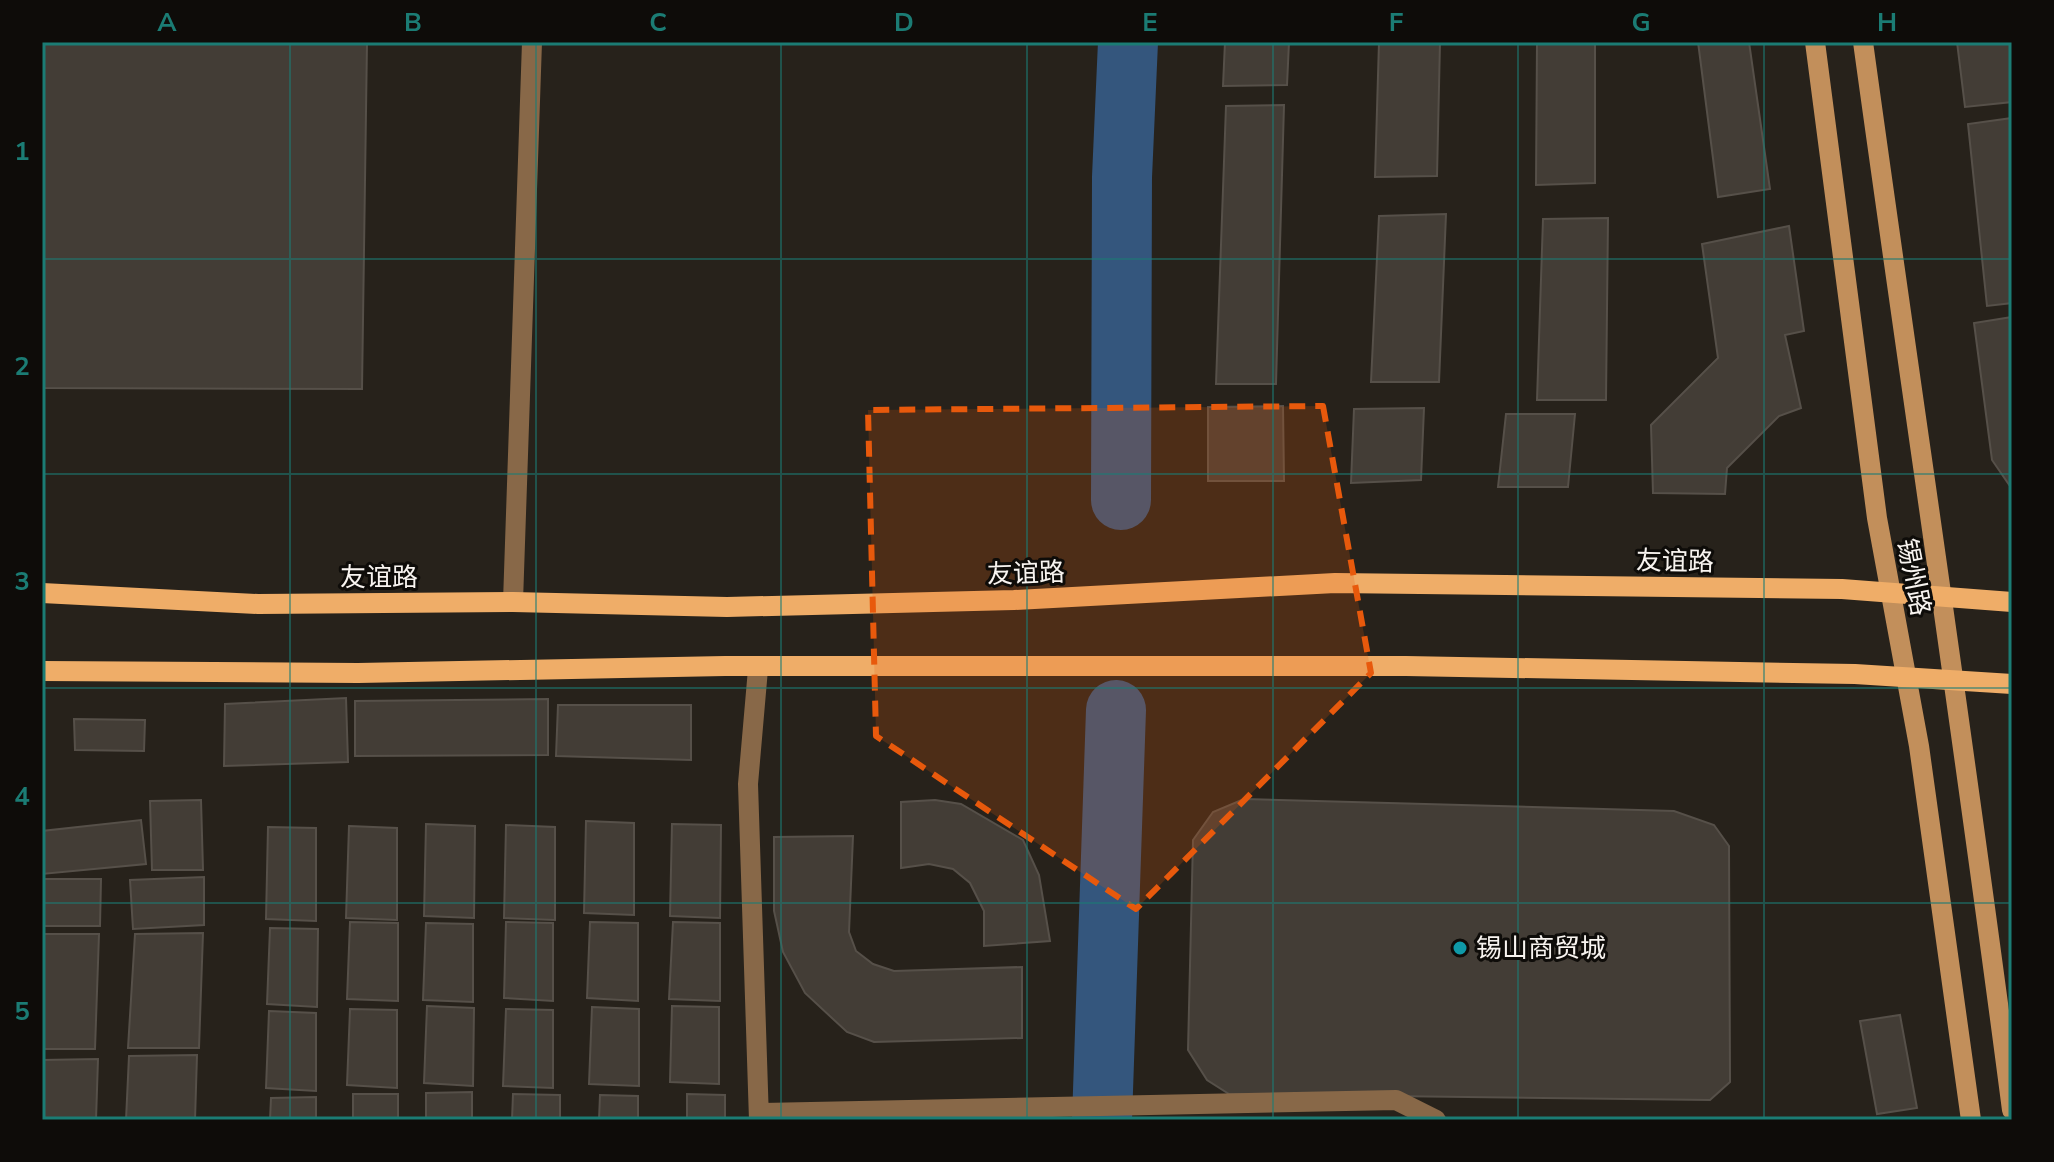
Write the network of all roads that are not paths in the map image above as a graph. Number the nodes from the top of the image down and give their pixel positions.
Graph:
1 (532, 42) edge
2 (1815, 42) edge
3 (1863, 42) edge
4 (42, 593) edge
5 (1891, 594) junction
6 (1941, 598) junction
7 (513, 602) junction
8 (2012, 602) edge
9 (758, 669) junction
10 (42, 671) edge
11 (1906, 677) junction
12 (1954, 680) junction
13 (2012, 684) edge
14 (2012, 1110) edge
15 (759, 1117) edge
16 (1436, 1120) edge
17 (1971, 1120) edge

1 - 7 street
2 - 5 street, 锡州路
3 - 6 street, 锡州路
4 - 7 main road, 友谊路
5 - 6 main road, 友谊路
5 - 7 main road, 友谊路
5 - 11 street, 锡州路
6 - 8 main road, 友谊路
6 - 12 street, 锡州路
9 - 10 main road
9 - 11 main road
9 - 15 street
11 - 12 main road
11 - 17 street, 锡州路
12 - 13 main road
12 - 14 street, 锡州路
15 - 16 street

